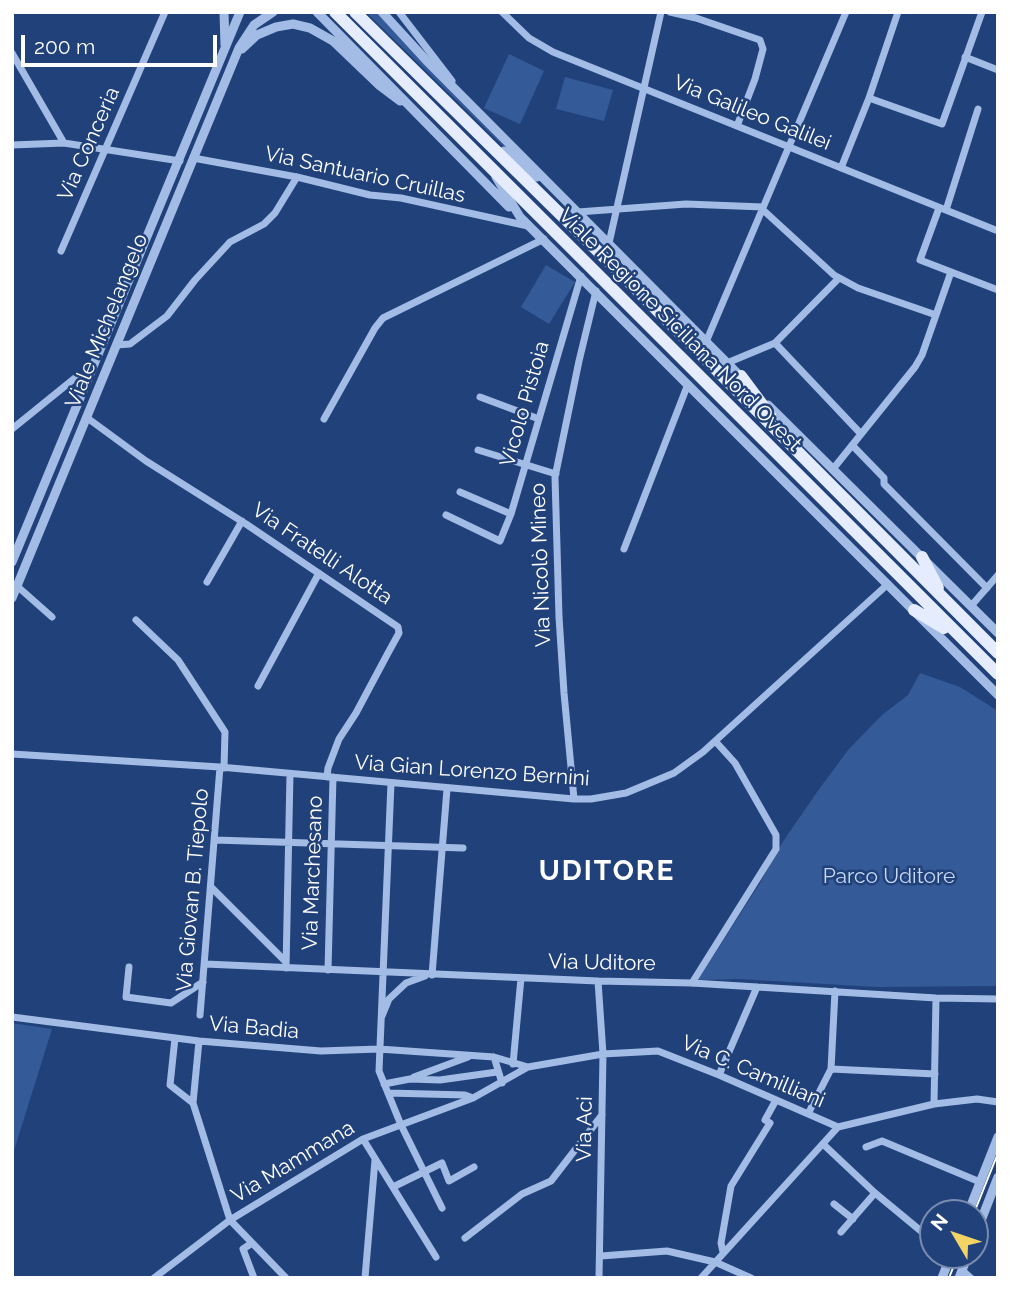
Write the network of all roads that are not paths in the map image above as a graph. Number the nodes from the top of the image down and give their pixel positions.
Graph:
1 (165, 12) edge
2 (224, 12) edge
3 (240, 12) edge
4 (273, 12) edge
5 (317, 12) edge
6 (335, 12) edge
7 (355, 12) edge
8 (382, 12) edge
9 (399, 12) edge
10 (502, 12) edge
11 (661, 12) edge
12 (670, 12) edge
13 (846, 12) edge
14 (898, 12) edge
15 (982, 12) edge
16 (12, 53) edge
17 (224, 54) junction
18 (965, 57) junction
19 (234, 59) junction
20 (998, 70) edge
21 (645, 89) junction
22 (869, 98) junction
23 (978, 109) dead end
24 (417, 113) junction
25 (487, 120) junction
26 (470, 126) junction
27 (737, 127) junction
28 (64, 143) junction
29 (12, 145) edge
30 (788, 147) junction
31 (106, 149) junction
32 (193, 158) junction
33 (180, 161) junction
34 (491, 166) junction
35 (841, 168) junction
36 (297, 177) junction
37 (566, 199) junction
38 (617, 208) junction
39 (763, 208) junction
40 (942, 209) junction
41 (578, 212) junction
42 (520, 218) junction
43 (529, 226) junction
44 (998, 232) edge
45 (544, 239) junction
46 (609, 243) junction
47 (61, 251) dead end
48 (951, 272) junction
49 (581, 276) junction
50 (839, 278) junction
51 (998, 290) edge
52 (596, 291) junction
53 (936, 315) junction
54 (621, 316) junction
55 (645, 323) junction
56 (706, 342) junction
57 (775, 343) junction
58 (116, 345) junction
59 (727, 363) junction
60 (741, 376) junction
61 (88, 377) junction
62 (688, 384) junction
63 (480, 397) dead end
64 (86, 417) junction
65 (324, 419) dead end
66 (539, 419) junction
67 (12, 429) edge
68 (861, 434) junction
69 (852, 445) junction
70 (478, 450) dead end
71 (807, 463) junction
72 (525, 466) junction
73 (833, 469) junction
74 (556, 474) junction
75 (460, 492) dead end
76 (511, 514) junction
77 (446, 515) dead end
78 (242, 521) junction
79 (624, 549) dead end
80 (922, 557) junction
81 (12, 562) edge
82 (319, 573) junction
83 (998, 575) edge
84 (207, 582) dead end
85 (888, 584) junction
86 (15, 585) edge
87 (987, 588) junction
88 (12, 598) edge
89 (945, 600) junction
90 (971, 606) junction
91 (914, 610) junction
92 (51, 617) dead end
93 (136, 620) dead end
94 (998, 634) edge
95 (962, 639) junction
96 (998, 653) edge
97 (998, 674) edge
98 (258, 686) dead end
99 (998, 695) edge
100 (716, 742) junction
101 (15, 753) edge
102 (222, 768) junction
103 (290, 774) junction
104 (330, 777) junction
105 (391, 783) junction
106 (447, 789) junction
107 (574, 799) junction
108 (215, 840) junction
109 (289, 842) junction
110 (331, 844) junction
111 (387, 846) junction
112 (442, 847) junction
113 (463, 848) dead end
114 (211, 887) junction
115 (205, 964) junction
116 (286, 965) junction
117 (129, 967) dead end
118 (328, 971) junction
119 (382, 973) junction
120 (429, 975) junction
121 (521, 978) junction
122 (598, 981) junction
123 (203, 982) junction
124 (692, 983) junction
125 (757, 987) junction
126 (835, 991) junction
127 (936, 998) junction
128 (998, 999) edge
129 (200, 1015) dead end
130 (12, 1017) edge
131 (380, 1020) junction
132 (175, 1038) junction
133 (199, 1041) junction
134 (379, 1049) junction
135 (603, 1054) junction
136 (472, 1056) junction
137 (494, 1057) junction
138 (511, 1062) junction
139 (528, 1067) junction
140 (831, 1069) junction
141 (497, 1072) junction
142 (518, 1073) junction
143 (719, 1074) junction
144 (935, 1074) junction
145 (410, 1079) junction
146 (502, 1083) junction
147 (384, 1084) junction
148 (388, 1093) junction
149 (473, 1098) junction
150 (776, 1100) junction
151 (998, 1102) edge
152 (193, 1103) junction
153 (934, 1104) junction
154 (808, 1114) junction
155 (602, 1115) junction
156 (401, 1125) junction
157 (838, 1127) junction
158 (998, 1137) edge
159 (363, 1139) junction
160 (823, 1144) junction
161 (866, 1147) dead end
162 (375, 1160) junction
163 (474, 1167) dead end
164 (422, 1172) junction
165 (998, 1177) edge
166 (980, 1182) junction
167 (393, 1187) junction
168 (995, 1191) edge
169 (875, 1193) junction
170 (973, 1199) edge
171 (834, 1203) dead end
172 (442, 1208) dead end
173 (852, 1219) junction
174 (230, 1220) junction
175 (919, 1229) edge
176 (841, 1232) dead end
177 (465, 1238) dead end
178 (252, 1242) junction
179 (723, 1252) junction
180 (601, 1256) junction
181 (436, 1257) dead end
182 (715, 1262) junction
183 (960, 1274) edge
184 (154, 1278) edge
185 (254, 1278) edge
186 (286, 1278) edge
187 (365, 1278) edge
188 (599, 1278) edge
189 (701, 1278) edge
190 (751, 1278) edge
191 (971, 1278) edge

1 - 31 street, Via Conceria
2 - 17 street
3 - 17 street, Viale Michelangelo
4 - 19 street, Viale Michelangelo
5 - 24 street
6 - 34 main road, Viale Regione Siciliana Nord Ovest
7 - 26 main road, Viale Regione Siciliana Nord Ovest
8 - 25 street, Viale Regione Siciliana Nord Ovest
9 - 25 street
10 - 21 street, Via Galileo Galilei
11 - 21 street
12 - 27 street
13 - 30 street
14 - 22 street
15 - 18 street
16 - 28 street
17 - 33 street, Viale Michelangelo
18 - 20 street
18 - 22 street
19 - 24 street
19 - 32 street, Viale Michelangelo
21 - 27 street, Via Galileo Galilei
21 - 38 street
22 - 35 street
23 - 40 street
24 - 42 street
25 - 37 street, Viale Regione Siciliana Nord Ovest
26 - 37 street
26 - 71 main road, Viale Regione Siciliana Nord Ovest
27 - 30 street, Via Galileo Galilei
28 - 29 street
28 - 31 street
30 - 35 street, Via Galileo Galilei
30 - 39 street
31 - 33 street
31 - 47 street, Via Conceria
32 - 36 street, Via Santuario Cruillas
32 - 58 street, Viale Michelangelo
33 - 61 street, Viale Michelangelo
34 - 42 street
34 - 55 main road, Viale Regione Siciliana Nord Ovest
35 - 40 street, Via Galileo Galilei
36 - 43 street, Via Santuario Cruillas
36 - 58 street
37 - 41 street, Viale Regione Siciliana Nord Ovest
38 - 39 street
38 - 41 street
38 - 46 street
39 - 50 street
39 - 56 street
40 - 44 street, Via Galileo Galilei
40 - 48 street
41 - 46 street, Viale Regione Siciliana Nord Ovest
42 - 43 street
43 - 45 street
45 - 49 street
45 - 65 street
46 - 56 street, Viale Regione Siciliana Nord Ovest
48 - 51 street
48 - 53 street
49 - 52 street
49 - 66 street, Vicolo Pistoia
50 - 53 street
50 - 57 street
52 - 54 street
52 - 74 street, Via Nicolò Mineo
53 - 68 street
54 - 55 street
54 - 62 street
55 - 95 main road, Viale Regione Siciliana Nord Ovest
56 - 59 street, Viale Regione Siciliana Nord Ovest
57 - 59 street
57 - 68 street
58 - 64 street, Viale Michelangelo
59 - 60 street, Viale Regione Siciliana Nord Ovest
60 - 71 main road
60 - 73 street, Viale Regione Siciliana Nord Ovest
61 - 67 street
61 - 81 street, Viale Michelangelo
62 - 79 street
62 - 85 street
63 - 66 street
64 - 78 street, Via Fratelli Alotta
64 - 86 street, Viale Michelangelo
66 - 72 street, Vicolo Pistoia
68 - 69 street
69 - 73 street
69 - 87 street
70 - 72 street
71 - 89 main road, Viale Regione Siciliana Nord Ovest
72 - 74 street
72 - 76 street, Vicolo Pistoia
73 - 80 street, Viale Regione Siciliana Nord Ovest
74 - 107 street, Via Nicolò Mineo
75 - 76 street
76 - 77 street, Vicolo Pistoia
78 - 82 street, Via Fratelli Alotta
78 - 84 street
80 - 89 main road
80 - 90 street, Viale Regione Siciliana Nord Ovest
82 - 98 street
82 - 104 street, Via Fratelli Alotta
83 - 87 street
85 - 91 street
85 - 100 street, Via Gian Lorenzo Bernini
86 - 88 street, Viale Michelangelo
86 - 92 street
87 - 90 street
89 - 96 main road, Viale Regione Siciliana Nord Ovest
90 - 94 street, Viale Regione Siciliana Nord Ovest
91 - 95 main road
91 - 99 street
93 - 102 street, Via Giovan B. Tiepolo
95 - 97 main road, Viale Regione Siciliana Nord Ovest
100 - 107 street, Via Gian Lorenzo Bernini
100 - 124 street
101 - 102 street, Via Gian Lorenzo Bernini
102 - 103 street, Via Gian Lorenzo Bernini
102 - 108 street, Via Giovan B. Tiepolo
103 - 104 street, Via Gian Lorenzo Bernini
103 - 109 street
104 - 105 street, Via Gian Lorenzo Bernini
104 - 110 street, Via Marchesano
105 - 106 street, Via Gian Lorenzo Bernini
105 - 111 street
106 - 107 street, Via Gian Lorenzo Bernini
106 - 112 street
108 - 109 street
108 - 114 street, Via Giovan B. Tiepolo
109 - 110 street
109 - 116 street
110 - 111 street
110 - 118 street, Via Marchesano
111 - 112 street
111 - 119 street
112 - 113 street
112 - 120 street
114 - 115 street, Via Giovan B. Tiepolo
114 - 116 street
115 - 116 street, Via Uditore
115 - 123 street, Via Giovan B. Tiepolo
116 - 118 street, Via Uditore
117 - 123 street
118 - 119 street, Via Uditore
119 - 120 street, Via Uditore
119 - 131 street
120 - 121 street, Via Uditore
120 - 131 street
121 - 122 street, Via Uditore
121 - 138 street
122 - 124 street, Via Uditore
122 - 135 street, Via Aci
123 - 129 street, Via Giovan B. Tiepolo
124 - 125 street, Via Uditore
125 - 126 street, Via Uditore
125 - 143 street
126 - 127 street, Via Uditore
126 - 140 street
127 - 128 street, Via Uditore
127 - 144 street
130 - 132 street, Via Badia
131 - 134 street
132 - 133 street, Via Badia
132 - 152 street
133 - 134 street, Via Badia
133 - 152 street
134 - 136 street, Via Badia
134 - 147 street
135 - 139 street, Via C. Camilliani
135 - 143 street, Via C. Camilliani
135 - 155 street, Via Aci
136 - 137 street, Via Badia
136 - 145 street
137 - 138 street, Via Badia
137 - 141 street
138 - 139 street, Via Badia
138 - 142 street
139 - 142 street, Via Mammana
140 - 144 street
140 - 154 street
141 - 145 street
141 - 146 street
142 - 146 street, Via Mammana
143 - 150 street, Via C. Camilliani
144 - 153 street
145 - 147 street
146 - 149 street, Via Mammana
147 - 148 street
148 - 149 street
148 - 156 street
149 - 156 street, Via Mammana
150 - 154 street, Via C. Camilliani
150 - 179 street
151 - 153 street
152 - 174 street
153 - 157 street
154 - 157 street, Via C. Camilliani
155 - 177 street
155 - 180 street, Via Aci
156 - 159 street, Via Mammana
156 - 164 street
157 - 160 street
158 - 166 street
159 - 162 street
159 - 174 street, Via Mammana
160 - 169 street
160 - 179 street
161 - 166 street
162 - 167 street
162 - 187 street
163 - 164 street
164 - 167 street
164 - 172 street
165 - 168 street
166 - 170 street
167 - 181 street
169 - 173 street
169 - 175 street
171 - 173 street
173 - 176 street
174 - 178 street
174 - 184 street, Via Mammana
178 - 185 street
178 - 186 street
179 - 182 street
180 - 182 street
180 - 188 street, Via Aci
182 - 189 street
182 - 190 street
183 - 191 street

